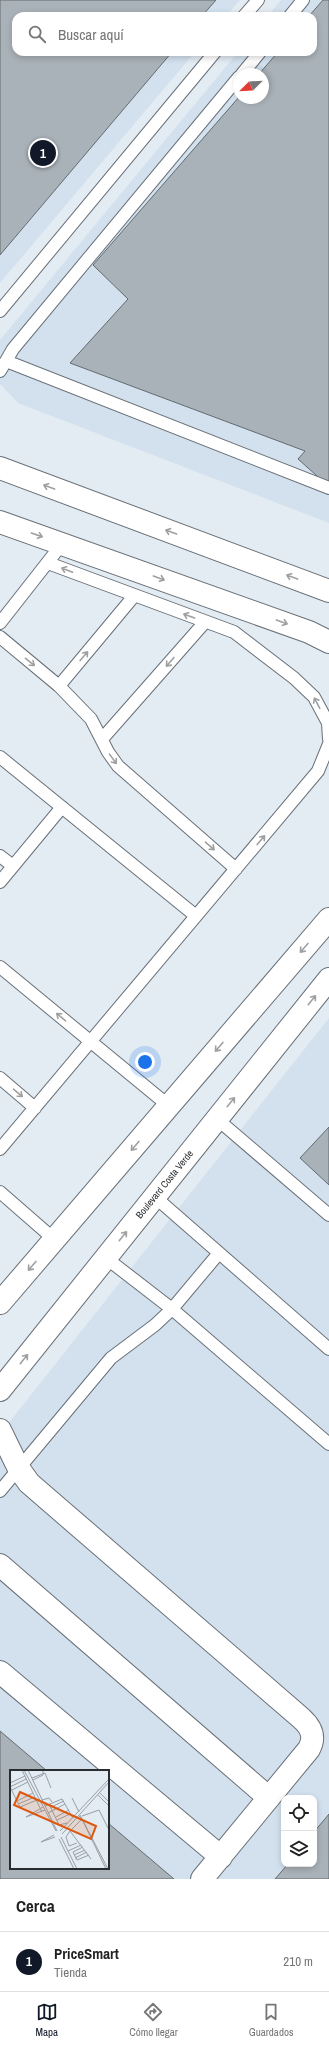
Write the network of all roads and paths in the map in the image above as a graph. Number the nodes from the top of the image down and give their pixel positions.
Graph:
1 (258, 0) edge
2 (303, 0) edge
3 (248, 12) edge
4 (293, 12) edge
5 (212, 56) edge
6 (257, 56) edge
7 (247, 68) edge
8 (233, 84) edge
9 (0, 311) edge
10 (3, 366) edge
11 (0, 468) edge
12 (329, 488) edge
13 (0, 522) edge
14 (62, 544) junction
15 (48, 563) junction
16 (329, 591) edge
17 (134, 596) junction
18 (205, 622) junction
19 (0, 623) edge
20 (0, 637) edge
21 (329, 642) edge
22 (59, 686) junction
23 (102, 739) junction
24 (329, 739) edge
25 (329, 744) edge
26 (0, 757) edge
27 (62, 807) junction
28 (0, 856) edge
29 (13, 866) junction
30 (236, 869) junction
31 (0, 882) edge
32 (196, 916) junction
33 (329, 919) edge
34 (0, 967) edge
35 (329, 979) edge
36 (91, 1042) junction
37 (0, 1078) edge
38 (169, 1106) junction
39 (35, 1108) junction
40 (217, 1119) junction
41 (0, 1149) edge
42 (2, 1197) edge
43 (155, 1197) junction
44 (329, 1215) edge
45 (55, 1240) junction
46 (219, 1253) junction
47 (106, 1258) junction
48 (0, 1303) edge
49 (172, 1309) junction
50 (329, 1349) edge
51 (0, 1390) edge
52 (0, 1430) edge
53 (329, 1444) edge
54 (19, 1469) junction
55 (0, 1491) edge
56 (0, 1565) edge
57 (0, 1672) edge
58 (269, 1798) junction
59 (221, 1857) junction
60 (202, 1879) edge

1 - 3 lane
2 - 4 lane
5 - 9 lane
6 - 7 lane
8 - 10 lane
10 - 12 lane
16 -> 11 street
13 -> 14 street
14 - 15 lane
14 -> 21 street
17 -> 15 lane
15 - 19 lane
18 -> 17 lane
22 -> 17 lane
18 -> 23 lane
24 -> 18 lane
20 -> 22 lane
22 - 23 lane
23 -> 30 lane
30 -> 25 lane
26 - 27 lane
27 - 29 lane
27 - 32 lane
28 - 29 lane
29 - 31 lane
30 - 32 lane
32 - 36 lane
33 -> 38 street
36 -> 34 lane
40 -> 35 street, Boulevard Costa Verde
36 - 38 lane
36 - 39 lane
37 -> 39 lane
38 -> 45 street
39 - 41 lane
40 - 43 street, Boulevard Costa Verde
40 - 44 lane
42 - 45 lane
43 - 46 lane
47 -> 43 street, Boulevard Costa Verde
45 -> 48 street
46 - 49 lane
46 - 50 lane
47 - 49 lane
51 -> 47 street, Boulevard Costa Verde
49 - 53 lane
49 - 54 lane
52 - 54 street
54 - 55 lane
54 - 58 street
56 - 58 street
57 - 59 street
58 - 59 street
59 - 60 street

